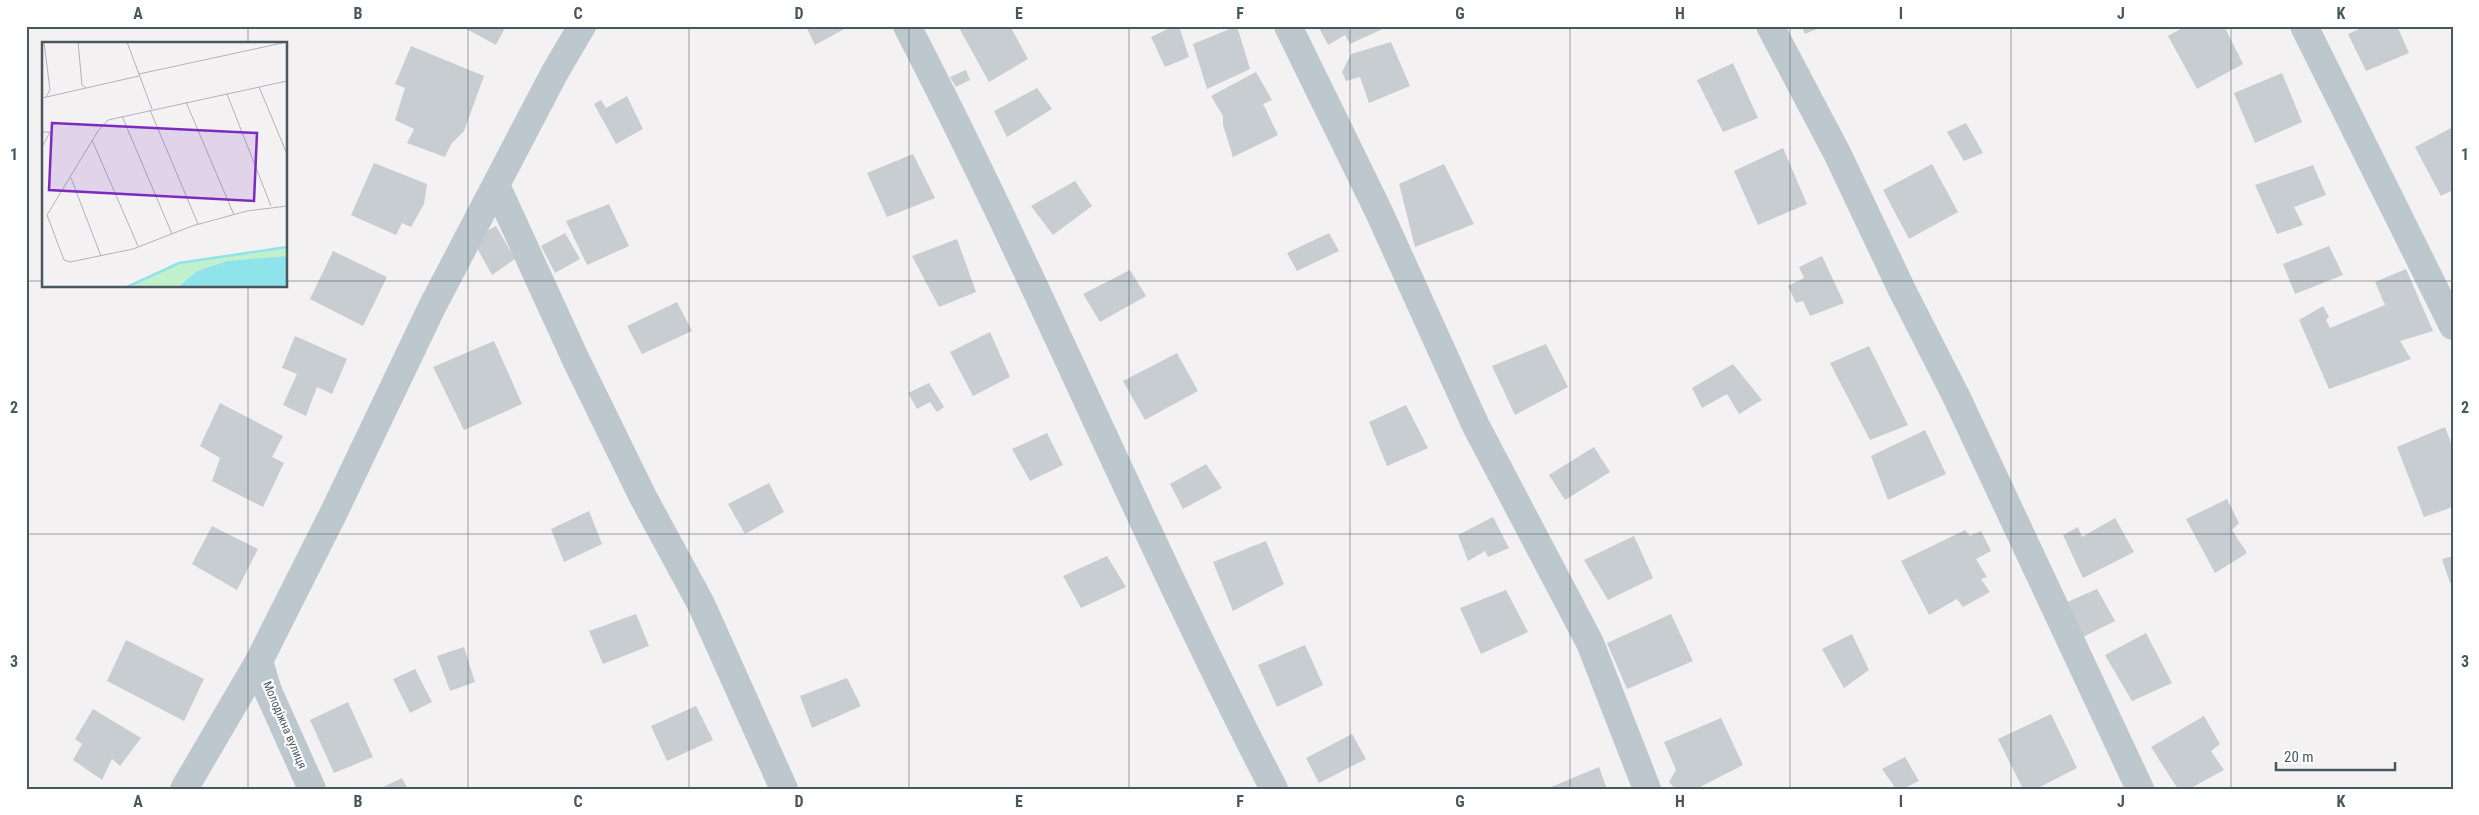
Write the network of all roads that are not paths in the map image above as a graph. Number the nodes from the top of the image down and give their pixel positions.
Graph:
1 (582, 26) edge
2 (907, 26) edge
3 (1288, 26) edge
4 (1770, 26) edge
5 (2304, 26) edge
6 (496, 185) junction
7 (2453, 326) edge
8 (259, 661) junction
9 (184, 789) edge
10 (312, 789) edge
11 (784, 789) edge
12 (1274, 789) edge
13 (1647, 789) edge
14 (2140, 789) edge

1 - 6 street
2 - 12 street
3 - 13 street
4 - 14 street
5 - 7 street
6 - 8 street
6 - 11 street
8 - 9 street
8 - 10 street, Молодіжна вулиця

